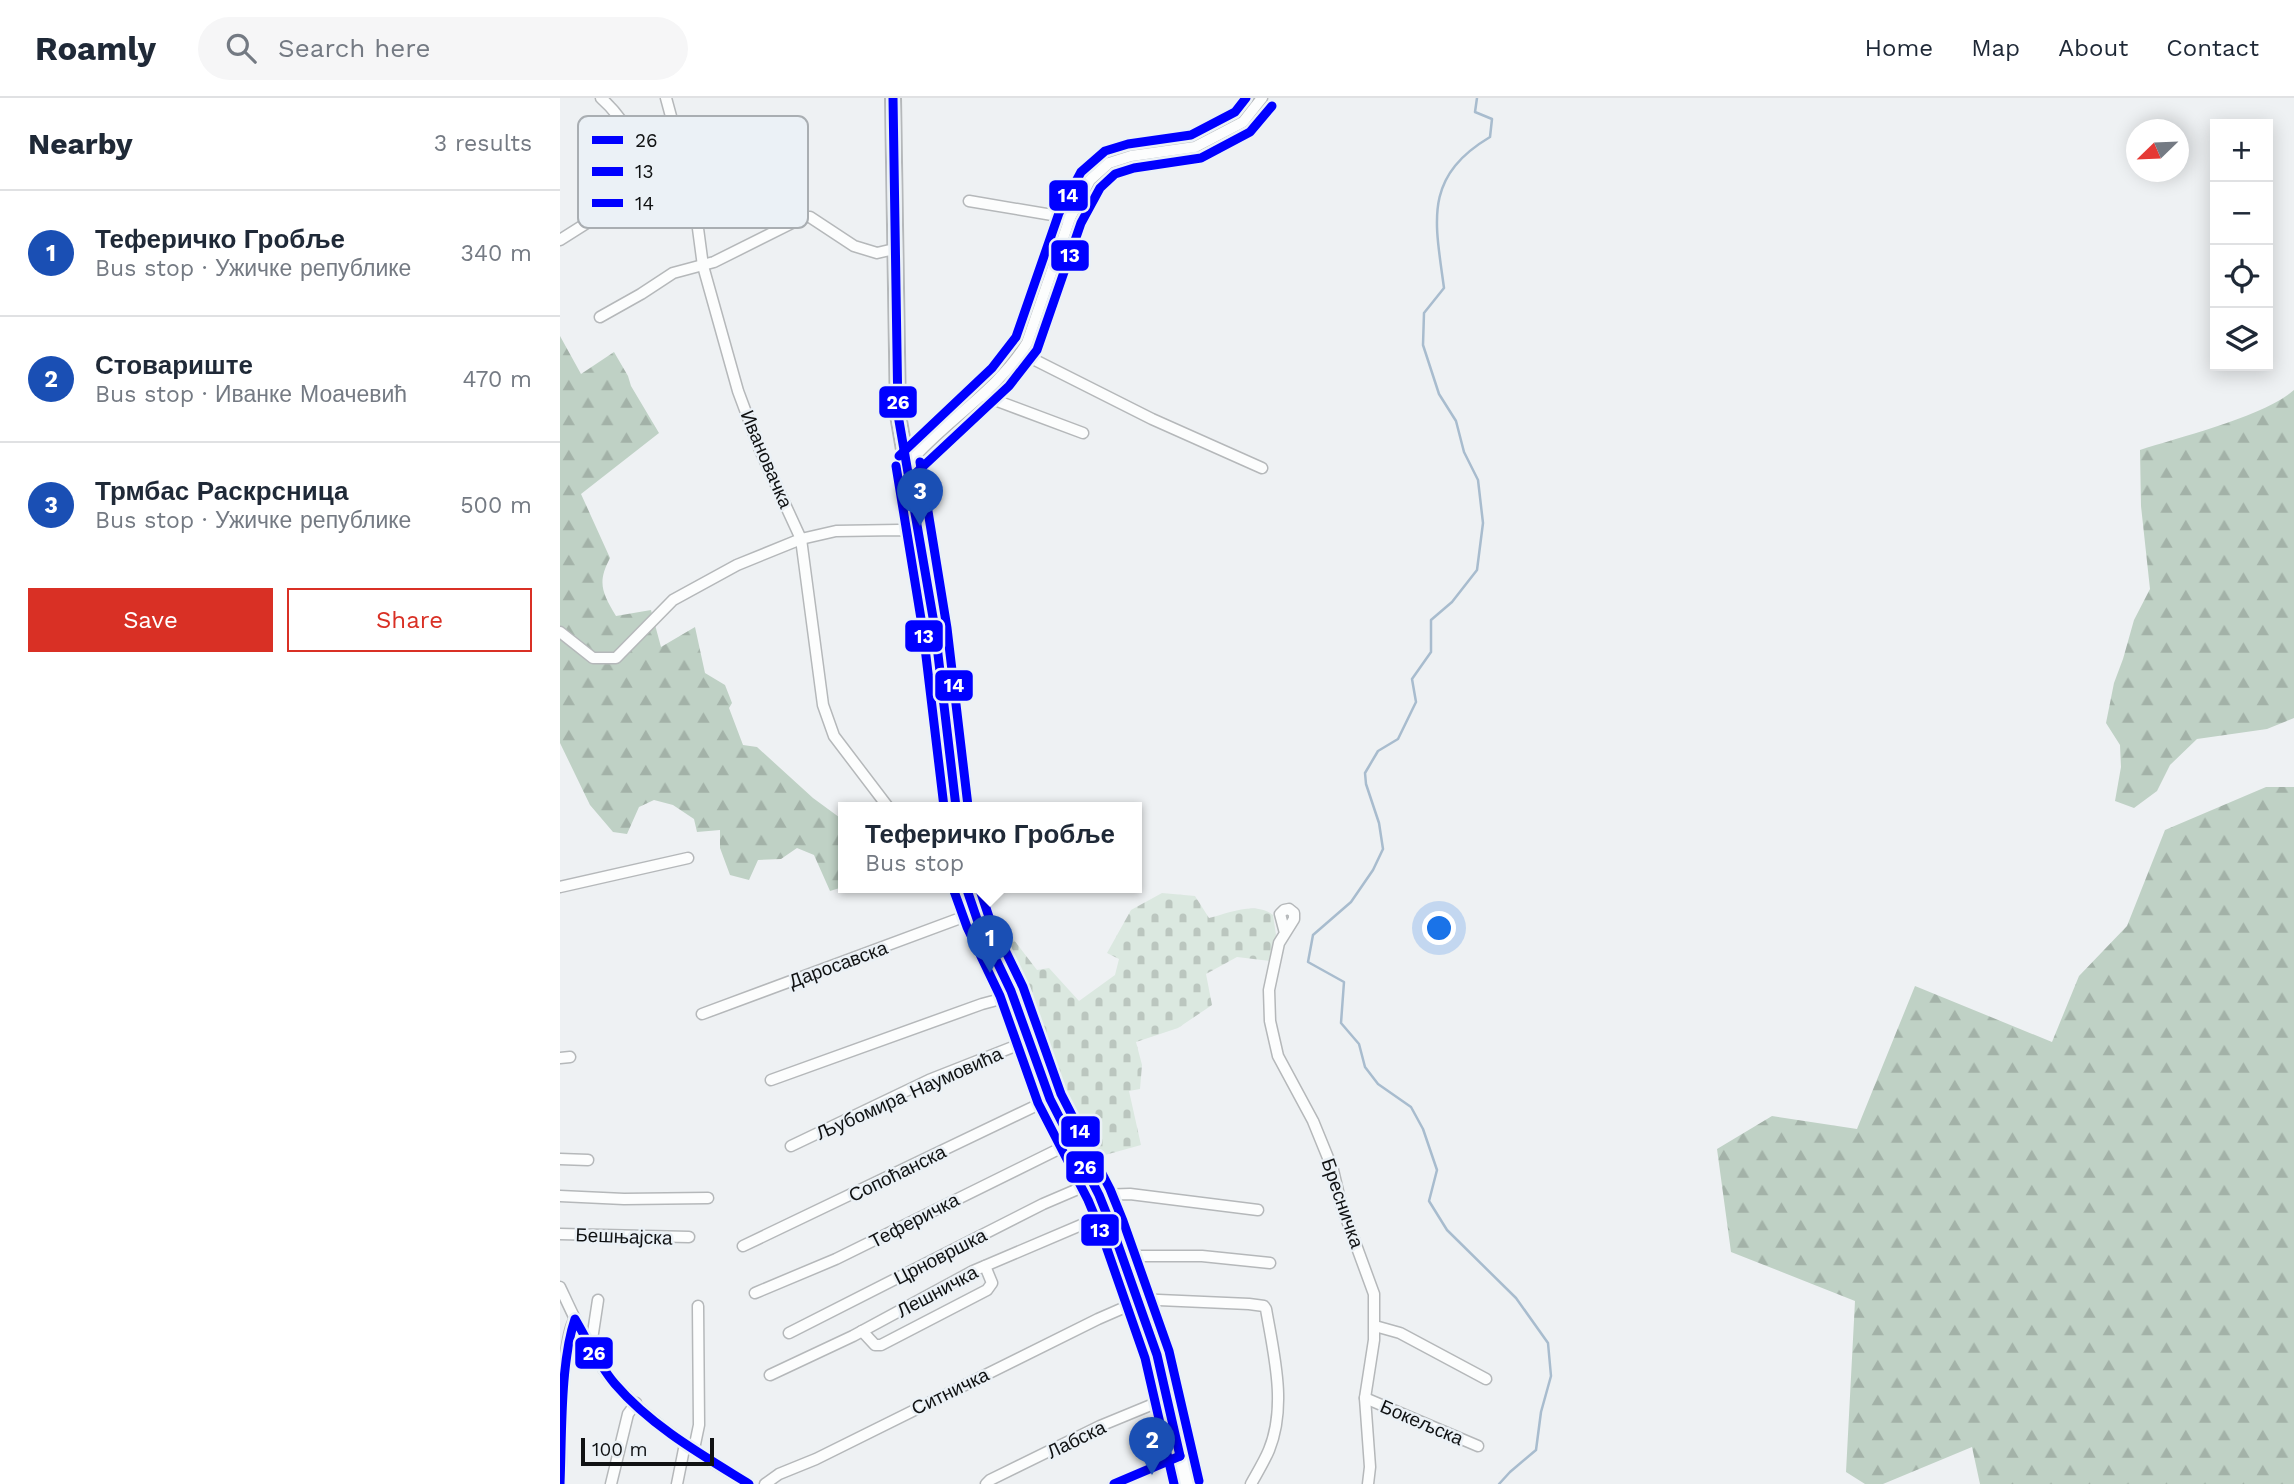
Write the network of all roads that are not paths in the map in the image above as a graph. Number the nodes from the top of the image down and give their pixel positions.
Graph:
1 (601, 98) edge
2 (666, 98) edge
3 (893, 98) edge
4 (1262, 98) edge
5 (615, 116) edge
6 (671, 116) edge
7 (969, 201) dead end
8 (808, 217) edge
9 (1070, 218) junction
10 (579, 228) edge
11 (698, 228) edge
12 (782, 228) edge
13 (560, 240) edge
14 (894, 249) junction
15 (703, 266) junction
16 (600, 317) dead end
17 (1021, 354) junction
18 (984, 396) junction
19 (1083, 433) dead end
20 (908, 464) junction
21 (1262, 468) dead end
22 (918, 533) junction
23 (801, 540) junction
24 (560, 632) edge
25 (884, 802) edge
26 (955, 802) edge
27 (688, 858) dead end
28 (560, 887) edge
29 (967, 893) edge
30 (974, 913) junction
31 (1285, 933) dead end
32 (1013, 996) junction
33 (702, 1014) dead end
34 (1028, 1041) junction
35 (771, 1080) dead end
36 (1050, 1099) junction
37 (1071, 1143) junction
38 (791, 1146) dead end
39 (560, 1159) edge
40 (588, 1160) dead end
41 (1095, 1189) junction
42 (560, 1196) edge
43 (708, 1198) dead end
44 (1258, 1210) dead end
45 (1107, 1214) junction
46 (560, 1234) edge
47 (689, 1237) dead end
48 (743, 1246) dead end
49 (1121, 1256) junction
50 (1270, 1263) dead end
51 (985, 1266) junction
52 (560, 1287) edge
53 (755, 1293) dead end
54 (598, 1300) dead end
55 (1137, 1301) junction
56 (698, 1306) dead end
57 (575, 1319) junction
58 (1375, 1326) junction
59 (862, 1331) junction
60 (789, 1333) dead end
61 (591, 1346) junction
62 (770, 1375) dead end
63 (1486, 1379) dead end
64 (561, 1396) edge
65 (1168, 1398) junction
66 (1365, 1398) junction
67 (636, 1404) junction
68 (689, 1446) junction
69 (1478, 1446) dead end
70 (1181, 1455) junction
71 (560, 1484) edge
72 (611, 1484) edge
73 (677, 1484) edge
74 (749, 1484) edge
75 (765, 1484) edge
76 (986, 1484) edge
77 (1114, 1484) edge
78 (1186, 1484) edge
79 (1251, 1484) edge
80 (1368, 1484) edge

1 - 5 street
2 - 6 street, Ивановачка
3 - 14 street
4 - 9 street
7 - 9 street
8 - 14 street
9 - 17 street
10 - 13 street
11 - 15 street, Ивановачка
12 - 15 street
14 - 20 street
15 - 16 street
15 - 23 street, Ивановачка
17 - 18 street
17 - 21 street
18 - 19 street
18 - 20 street
20 - 22 street
22 - 23 street
22 - 26 street
23 - 24 street
23 - 25 street, Ивановачка
27 - 28 street
29 - 30 street
30 - 32 street
30 - 33 street, Даросавска
31 - 58 street, Бресничка
32 - 34 street
32 - 35 street
34 - 36 street
34 - 38 street, Љубомира Наумовића
36 - 37 street
36 - 48 street, Сопоћанска
37 - 41 street
37 - 53 street, Теферичка
39 - 40 street
41 - 44 street
41 - 45 street
41 - 60 street, Црновршка
42 - 43 street
45 - 49 street
45 - 51 street, Лешничка
46 - 47 street, Бешњајска
49 - 50 street
49 - 55 street
51 - 59 street, Лешничка
51 - 59 street
52 - 57 street
54 - 61 street
55 - 65 street
55 - 75 street, Ситничка
55 - 79 street
56 - 68 street
57 - 61 street
57 - 64 street
58 - 63 street
58 - 66 street, Бресничка
59 - 62 street, Лешничка
61 - 67 street
64 - 71 street
65 - 70 street
65 - 76 street, Лабска
66 - 69 street, Бокељска
66 - 80 street, Бресничка
67 - 68 street
67 - 72 street
68 - 73 street
68 - 74 street
70 - 77 street
70 - 78 street

